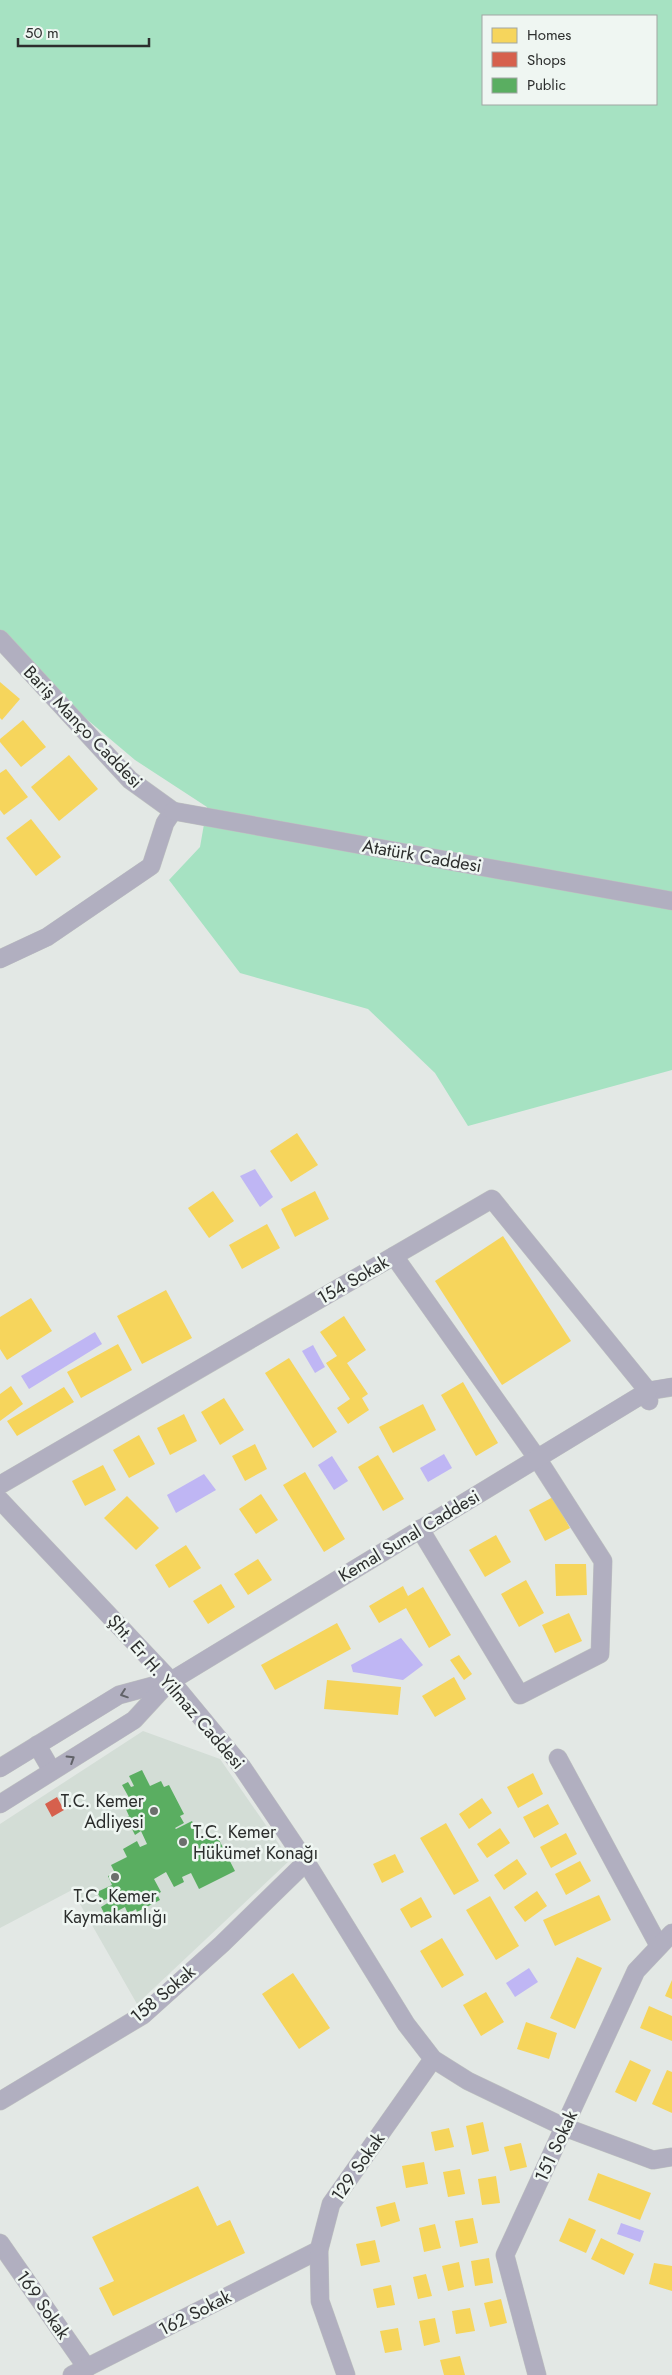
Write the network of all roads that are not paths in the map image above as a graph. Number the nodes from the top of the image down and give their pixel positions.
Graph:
1 (0, 639) edge
2 (173, 811) junction
3 (672, 900) edge
4 (0, 959) edge
5 (394, 1256) junction
6 (672, 1387) edge
7 (648, 1396) junction
8 (537, 1458) junction
9 (0, 1485) edge
10 (0, 1500) edge
11 (420, 1529) junction
12 (170, 1681) junction
13 (37, 1745) junction
14 (558, 1758) dead end
15 (0, 1768) edge
16 (52, 1771) junction
17 (0, 1804) edge
18 (306, 1862) junction
19 (672, 1933) edge
20 (659, 1946) junction
21 (434, 2059) junction
22 (0, 2101) edge
23 (564, 2127) junction
24 (672, 2157) edge
25 (0, 2243) edge
26 (319, 2250) junction
27 (79, 2371) edge
28 (346, 2375) edge
29 (537, 2375) edge

1 - 2 street, Bariş Manço Caddesi
2 - 3 street, Atatürk Caddesi
2 - 4 street
5 - 7 street, 154 Sokak
5 - 8 street
5 - 9 street, 154 Sokak
6 - 7 street
7 - 8 street, Kemal Sunal Caddesi
8 - 11 street, Kemal Sunal Caddesi
8 - 11 street
10 - 12 street, Şht. Er H. Yilmaz Caddesi
11 - 12 street, Kemal Sunal Caddesi
12 -> 13 street, Kemal Sunal Caddesi
16 -> 12 street, Kemal Sunal Caddesi
12 - 18 street, Şht. Er H. Yilmaz Caddesi
13 - 15 street, Kemal Sunal Caddesi
13 - 16 street
14 - 20 street
16 - 17 street, Kemal Sunal Caddesi
18 - 21 street, Şht. Er H. Yilmaz Caddesi
18 - 22 street, 158 Sokak
19 - 20 street, 151 Sokak
20 - 23 street, 151 Sokak
21 - 23 street, Şht. Er H. Yilmaz Caddesi
21 - 26 street, 129 Sokak
23 - 24 street, Şht. Er H. Yilmaz Caddesi
23 - 29 street, 151 Sokak
25 - 27 street, 169 Sokak
26 - 27 street, 162 Sokak
26 - 28 street, 129 Sokak

